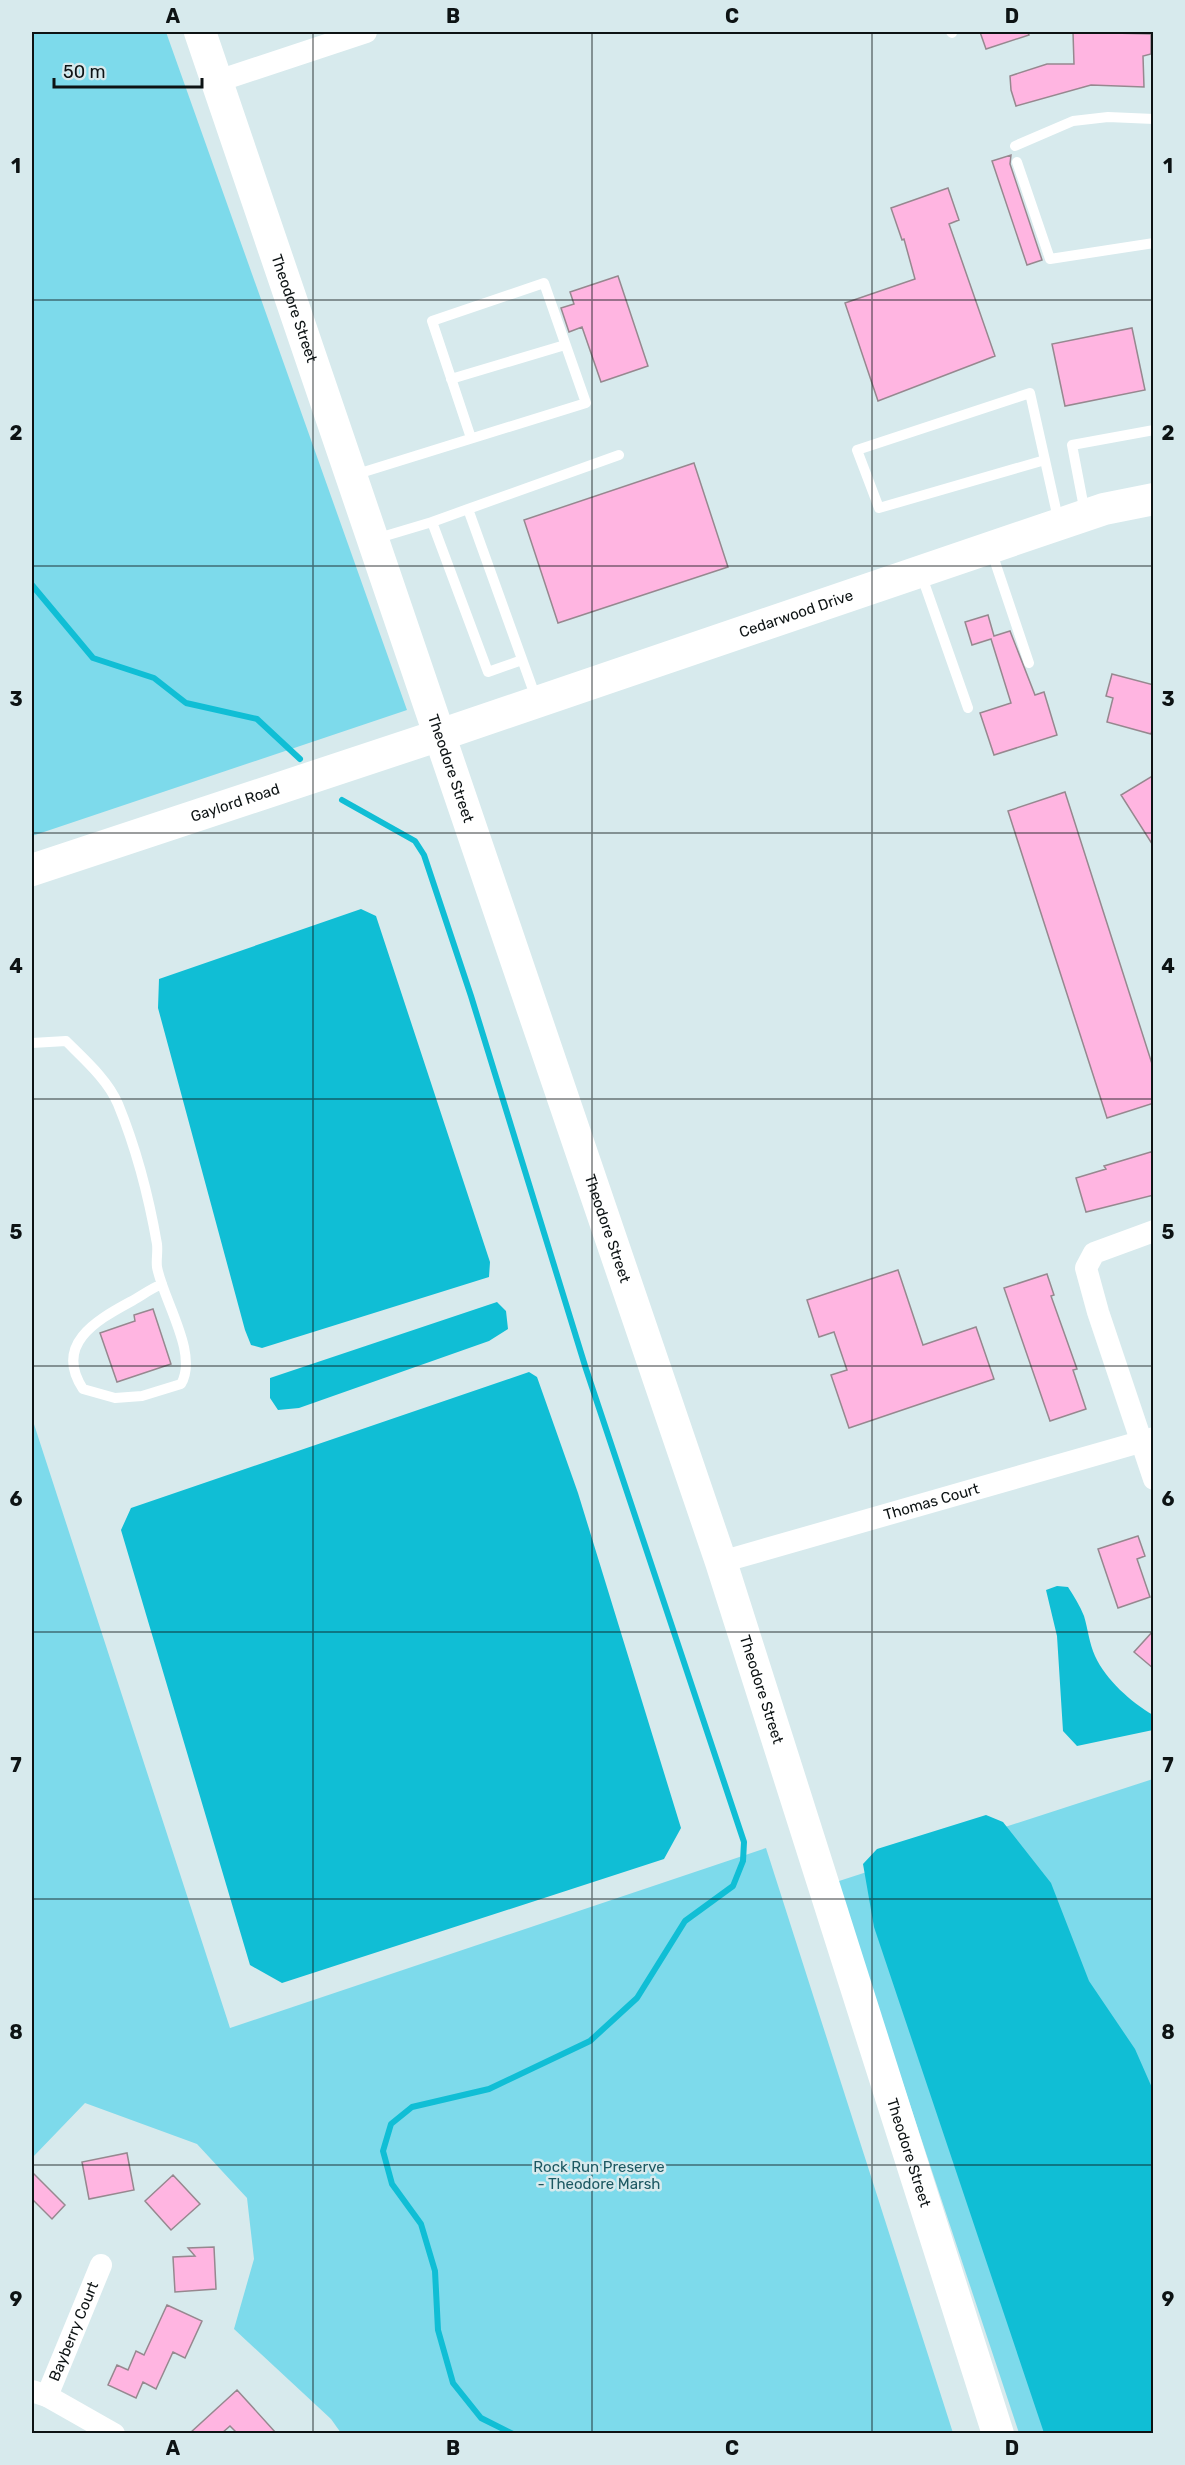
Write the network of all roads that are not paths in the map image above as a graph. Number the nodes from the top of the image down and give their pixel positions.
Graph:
1 (200, 32) edge
2 (366, 32) edge
3 (218, 81) junction
4 (1154, 119) edge
5 (1014, 146) dead end
6 (1017, 162) dead end
7 (1154, 243) edge
8 (565, 345) junction
9 (451, 379) junction
10 (1154, 430) edge
11 (471, 438) junction
12 (619, 455) dead end
13 (1045, 460) junction
14 (351, 475) junction
15 (1154, 499) edge
16 (468, 509) junction
17 (1072, 520) junction
18 (432, 522) junction
19 (373, 540) junction
20 (990, 547) junction
21 (920, 571) junction
22 (522, 660) junction
23 (1029, 663) dead end
24 (537, 702) junction
25 (968, 708) dead end
26 (440, 735) junction
27 (32, 870) edge
28 (32, 1043) edge
29 (1154, 1231) edge
30 (162, 1284) junction
31 (1147, 1440) edge
32 (1154, 1479) edge
33 (721, 1562) junction
34 (101, 2265) dead end
35 (39, 2394) edge
36 (114, 2433) edge
37 (998, 2433) edge

1 - 3 street, Theodore Street
2 - 3 street
3 - 14 street, Theodore Street
4 - 5 lane
6 - 7 lane
8 - 9 lane
8 - 9 lane
8 - 11 lane
9 - 11 lane
10 - 17 lane
11 - 14 lane
12 - 16 lane
13 - 13 lane
13 - 17 lane
14 - 19 street, Theodore Street
15 - 17 street, Cedarwood Drive
16 - 18 lane
16 - 22 lane
17 - 20 street, Cedarwood Drive
18 - 19 lane
18 - 22 lane
19 - 26 street, Theodore Street
20 - 21 street, Cedarwood Drive
20 - 23 lane
21 - 24 street, Cedarwood Drive
21 - 25 lane
22 - 24 lane
24 - 26 street, Cedarwood Drive
26 - 27 street, Gaylord Road
26 - 33 street, Theodore Street
28 - 30 lane
29 - 31 street
30 - 30 lane
31 - 32 street
31 - 33 street, Thomas Court
33 - 37 street, Theodore Street
34 - 35 street, Bayberry Court
35 - 36 street

